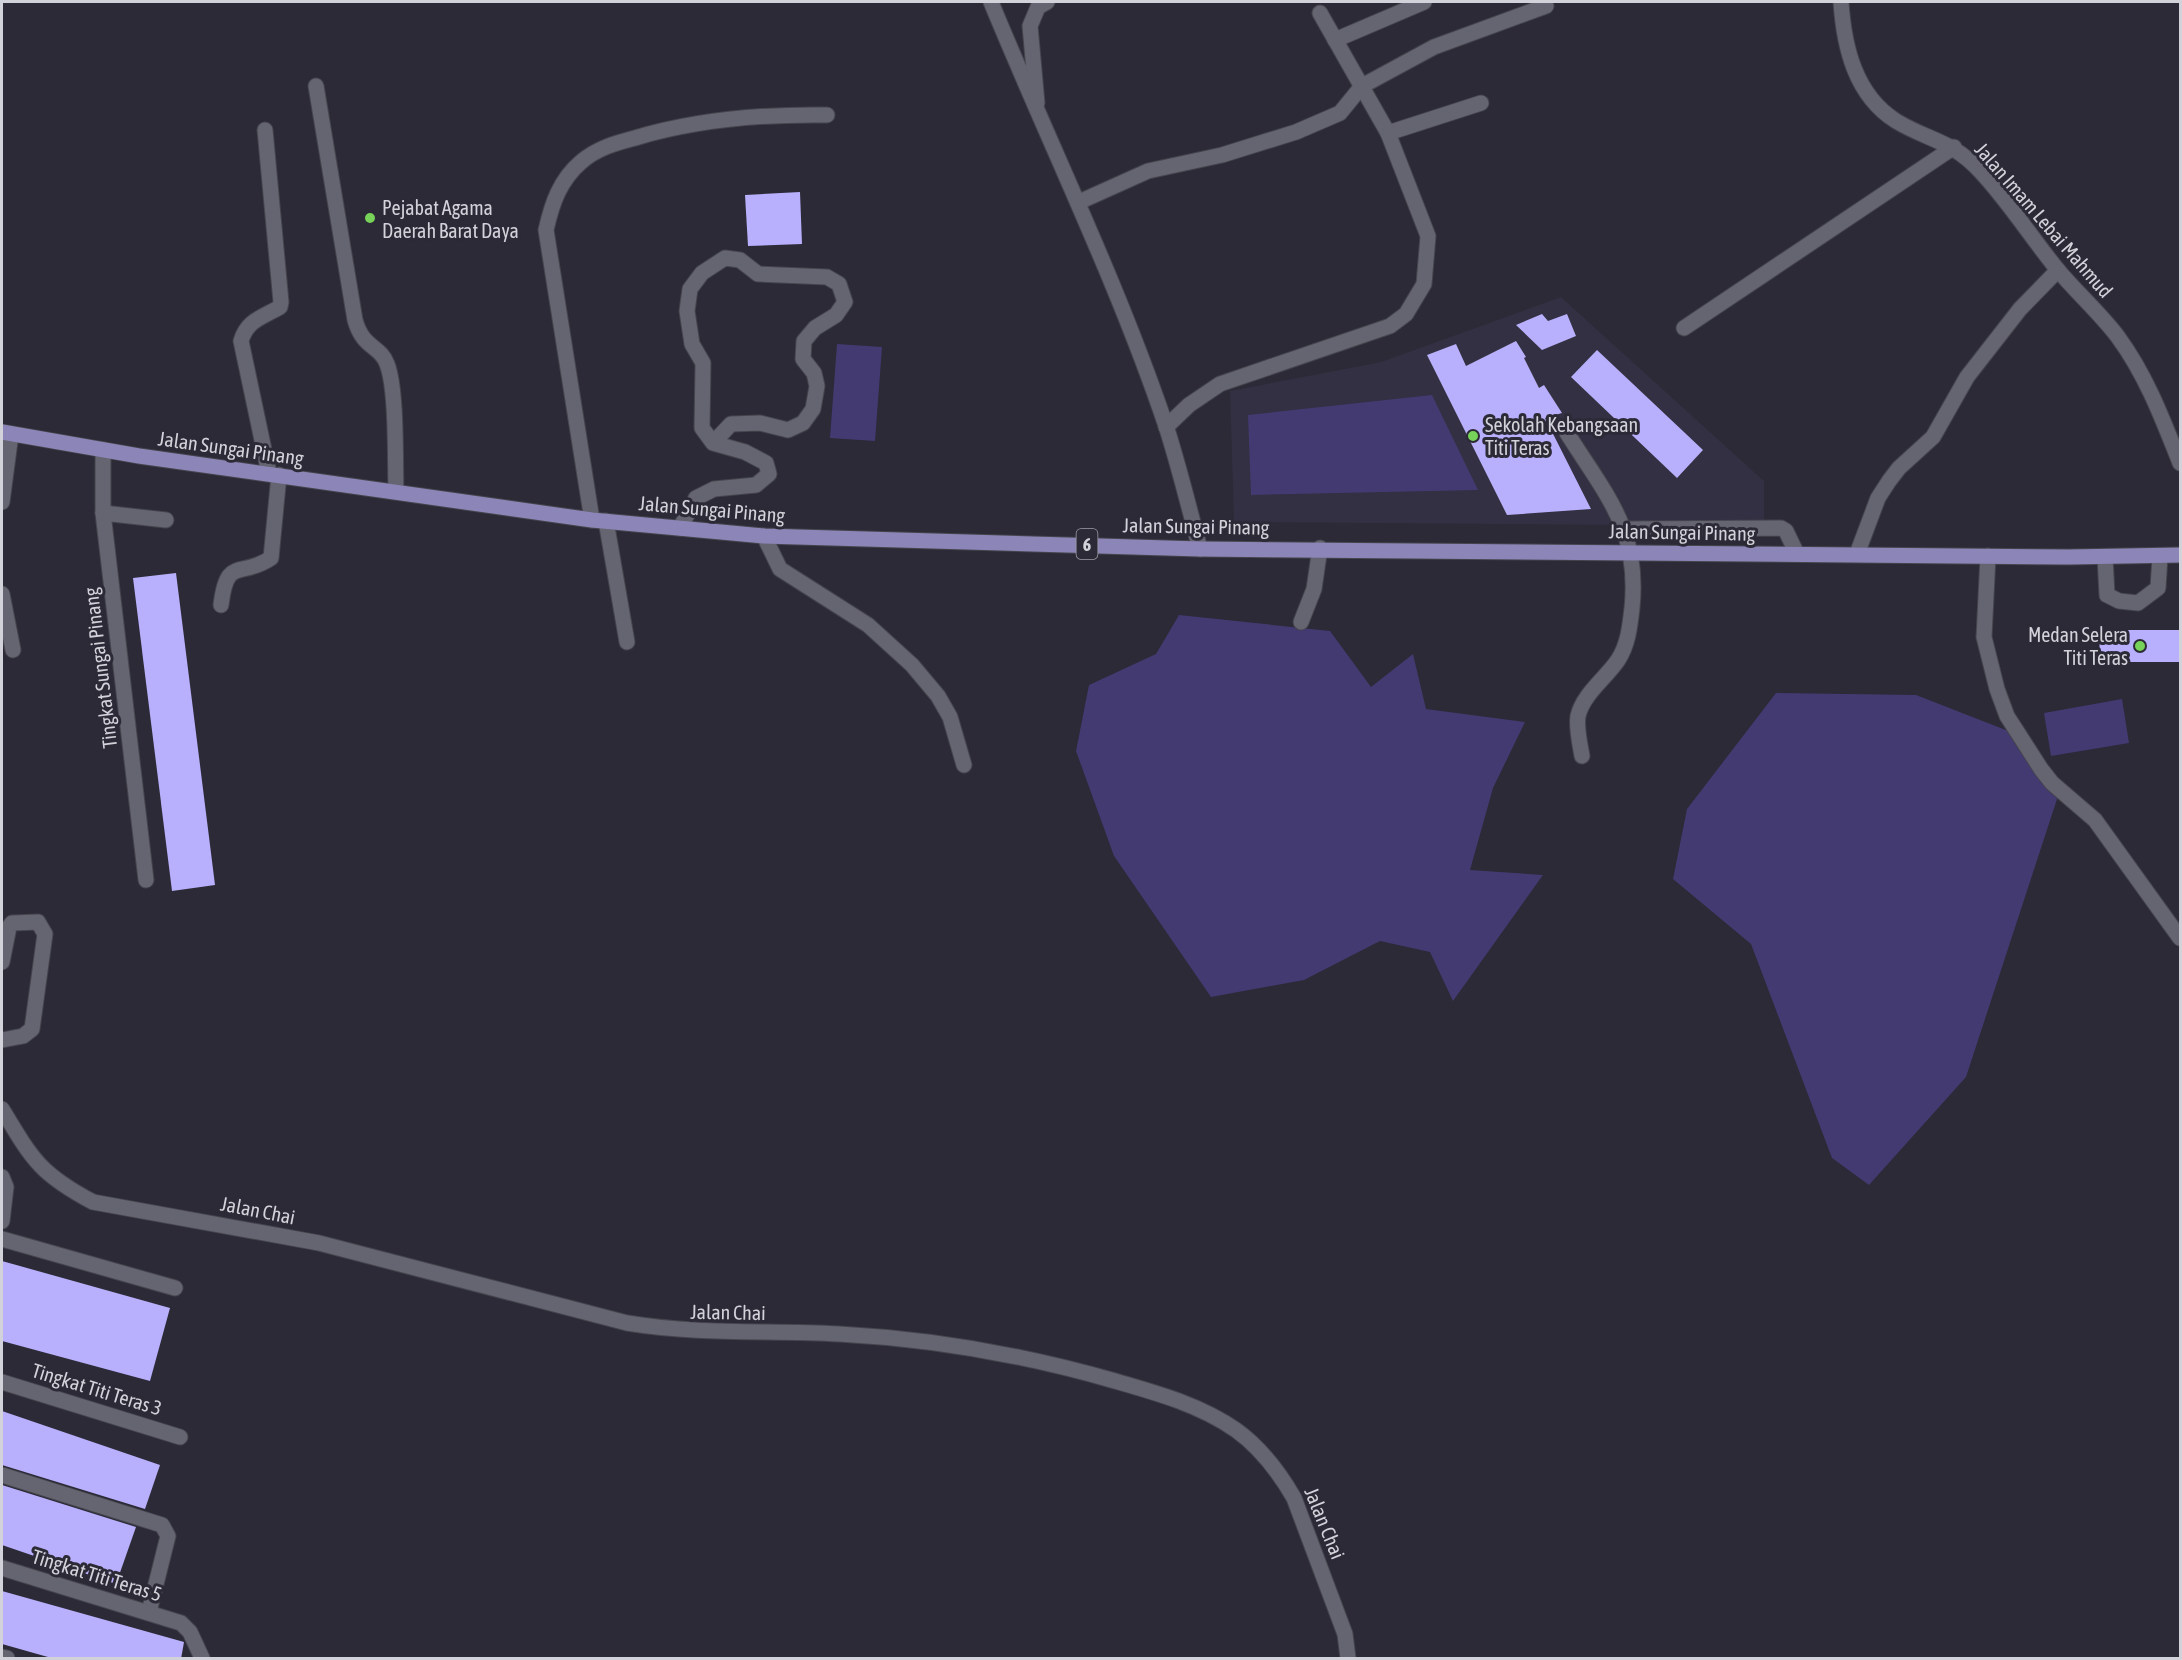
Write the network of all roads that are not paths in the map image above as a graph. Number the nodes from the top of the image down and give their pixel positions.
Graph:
1 (991, 2) edge
2 (1047, 2) edge
3 (1424, 2) edge
4 (1841, 2) edge
5 (1546, 6) dead end
6 (1320, 13) dead end
7 (1335, 40) junction
8 (316, 86) dead end
9 (1362, 86) junction
10 (1481, 103) dead end
11 (827, 115) dead end
12 (1038, 118) junction
13 (265, 130) dead end
14 (1388, 133) junction
15 (1954, 147) junction
16 (1079, 202) junction
17 (2058, 270) junction
18 (1683, 328) dead end
19 (1166, 427) junction
20 (6, 433) edge
21 (1567, 433) dead end
22 (713, 444) junction
23 (103, 450) junction
24 (2181, 463) edge
25 (274, 474) junction
26 (396, 491) junction
27 (2, 502) edge
28 (103, 513) junction
29 (166, 520) dead end
30 (599, 520) junction
31 (680, 528) junction
32 (1625, 529) junction
33 (764, 536) junction
34 (1320, 548) junction
35 (1200, 549) junction
36 (1631, 552) junction
37 (1797, 554) junction
38 (1857, 554) junction
39 (2181, 555) edge
40 (1988, 556) junction
41 (2160, 556) junction
42 (2105, 557) junction
43 (2, 594) edge
44 (221, 605) dead end
45 (1301, 622) dead end
46 (627, 642) dead end
47 (13, 650) dead end
48 (1582, 756) dead end
49 (964, 765) dead end
50 (146, 880) dead end
51 (2181, 938) edge
52 (2, 962) edge
53 (2, 1040) edge
54 (2, 1109) edge
55 (2, 1177) edge
56 (2, 1221) edge
57 (2, 1239) edge
58 (175, 1288) dead end
59 (2, 1382) edge
60 (180, 1437) dead end
61 (2, 1475) edge
62 (2, 1568) edge
63 (149, 1612) junction
64 (2, 1657) edge
65 (7, 1659) edge
66 (202, 1659) edge
67 (1348, 1659) edge

1 - 12 street
2 - 12 street
3 - 7 street
4 - 15 street, Jalan Imam Lebai Mahmud
5 - 9 street
6 - 7 street
7 - 9 street
8 - 26 street
9 - 14 street
9 - 16 street
10 - 14 street
11 - 30 street
12 - 16 street
13 - 25 street
14 - 19 street
15 - 17 street, Jalan Imam Lebai Mahmud
15 - 18 street
16 - 19 street
17 - 24 street, Jalan Imam Lebai Mahmud
17 - 38 street
19 - 35 street
20 - 23 main road, Jalan Sungai Pinang / 6
20 - 27 street
21 - 32 street
22 - 22 street
22 - 31 street
23 - 25 main road, Jalan Sungai Pinang / 6
23 - 28 street, Tingkat Sungai Pinang
25 - 26 main road, Jalan Sungai Pinang / 6
25 - 44 street
26 - 30 main road, Jalan Sungai Pinang / 6
28 - 29 street
28 - 50 street, Tingkat Sungai Pinang
30 - 31 main road, Jalan Sungai Pinang / 6
30 - 46 street
31 - 33 main road, Jalan Sungai Pinang / 6
32 - 36 street
32 - 37 street
33 - 35 main road, Jalan Sungai Pinang / 6
33 - 49 street
34 - 35 main road, Jalan Sungai Pinang / 6
34 - 36 main road, Jalan Sungai Pinang / 6
34 - 45 street
36 - 37 main road, Jalan Sungai Pinang / 6
36 - 48 street
37 - 38 main road, Jalan Sungai Pinang / 6
38 - 40 main road, Jalan Sungai Pinang / 6
39 - 41 main road, Jalan Sungai Pinang / 6
40 - 42 main road, Jalan Sungai Pinang / 6
40 - 51 street
41 - 42 main road, Jalan Sungai Pinang / 6
41 - 42 street
43 - 47 street
52 - 53 street
54 - 67 street, Jalan Chai
55 - 56 street
57 - 58 street
59 - 60 street, Tingkat Titi Teras 3
61 - 63 street
62 - 63 street, Tingkat Titi Teras 5
63 - 66 street, Tingkat Titi Teras 5
64 - 65 street

